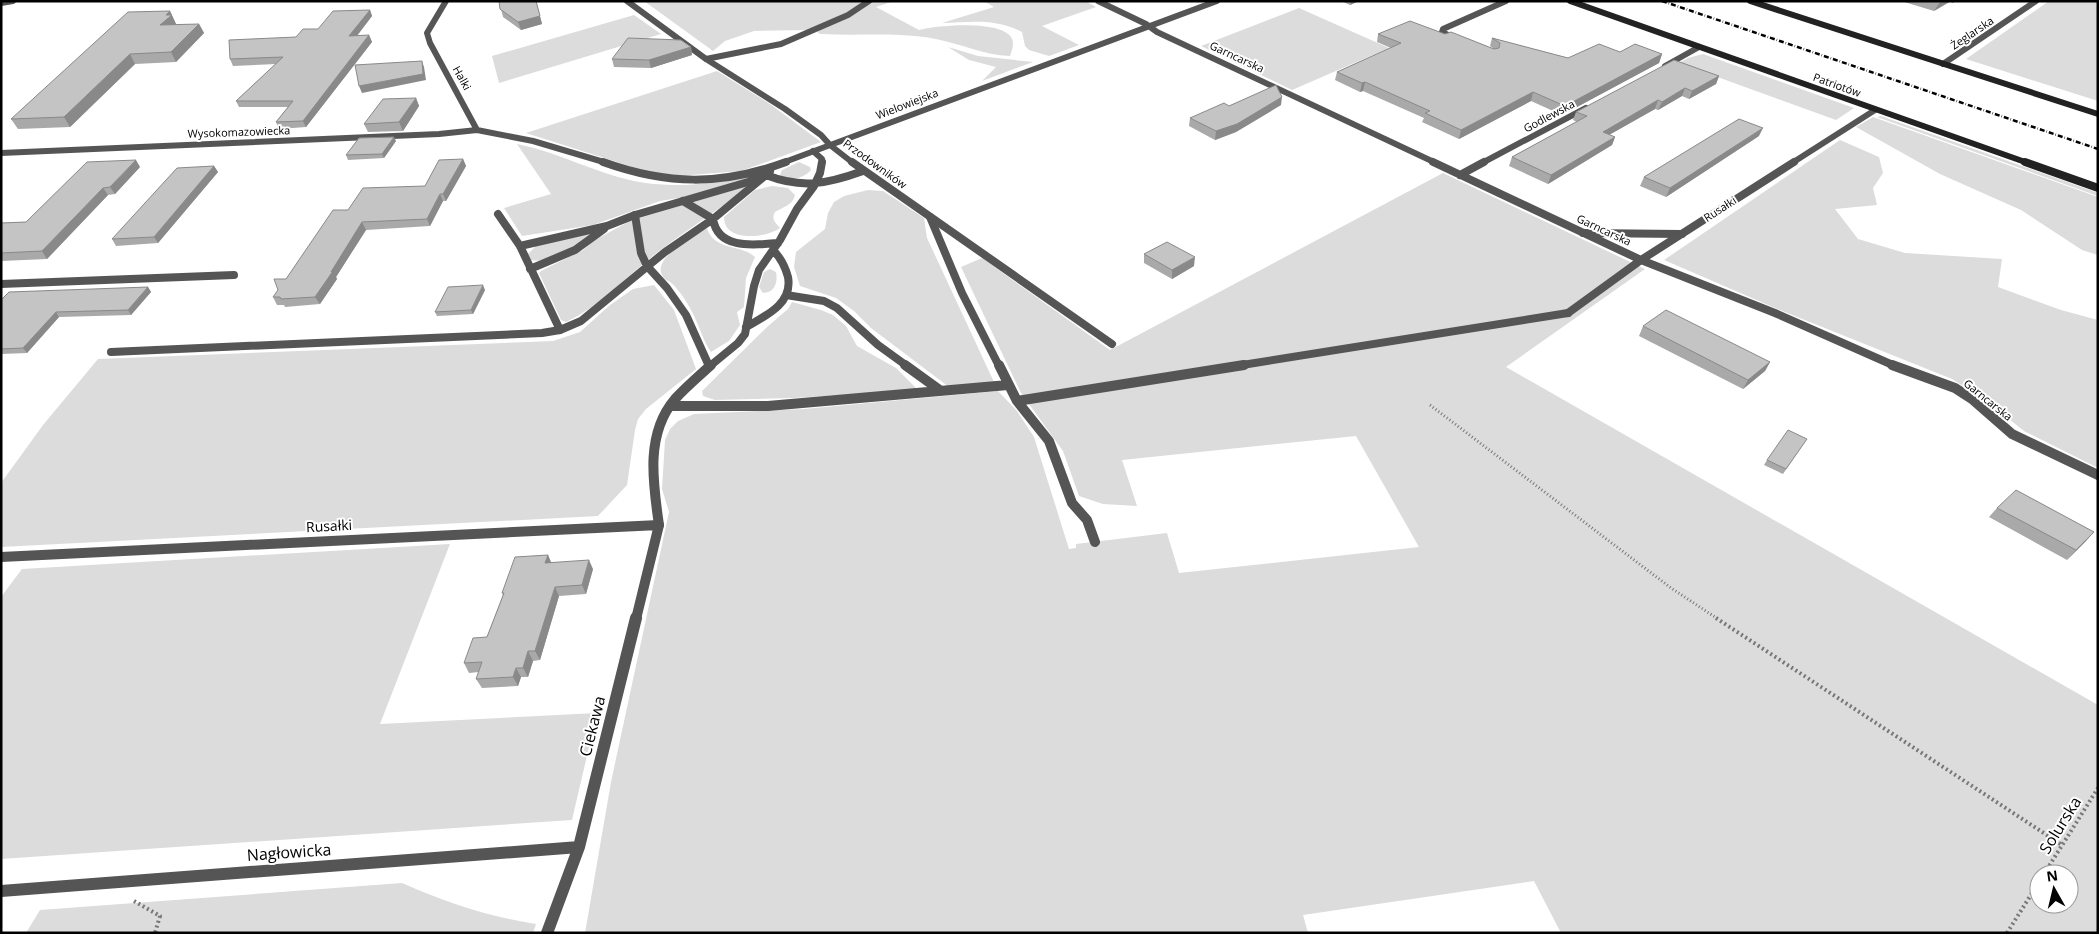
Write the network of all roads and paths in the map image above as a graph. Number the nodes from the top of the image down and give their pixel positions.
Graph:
1 (13, 1) edge
2 (446, 1) edge
3 (627, 1) edge
4 (869, 1) edge
5 (1098, 1) edge
6 (1217, 1) edge
7 (1506, 1) edge
8 (1570, 1) edge
9 (1750, 1) edge
10 (2036, 1) edge
11 (1, 2) edge
12 (1149, 26) junction
13 (1465, 42) edge
14 (1699, 47) junction
15 (706, 59) junction
16 (1943, 64) junction
17 (1659, 69) edge
18 (1590, 106) edge
19 (1875, 110) junction
20 (2098, 114) edge
21 (477, 130) junction
22 (830, 145) junction
23 (813, 152) junction
24 (1, 153) edge
25 (775, 166) junction
26 (863, 171) junction
27 (766, 175) junction
28 (1460, 175) junction
29 (814, 185) junction
30 (2098, 188) edge
31 (683, 201) junction
32 (498, 214) dead end
33 (635, 215) junction
34 (930, 217) junction
35 (713, 219) junction
36 (606, 226) junction
37 (1583, 233) junction
38 (1682, 234) junction
39 (520, 246) junction
40 (776, 246) junction
41 (1641, 260) junction
42 (647, 266) junction
43 (530, 269) junction
44 (234, 275) dead end
45 (1, 284) edge
46 (786, 295) junction
47 (746, 327) junction
48 (560, 330) junction
49 (1112, 344) dead end
50 (111, 352) dead end
51 (709, 366) junction
52 (1008, 385) junction
53 (940, 391) junction
54 (1016, 401) junction
55 (1430, 405) dead end
56 (670, 406) junction
57 (2098, 475) edge
58 (659, 525) junction
59 (1095, 542) dead end
60 (1, 557) edge
61 (2098, 788) edge
62 (2062, 845) junction
63 (579, 848) junction
64 (2050, 864) edge
65 (105, 884) junction
66 (1, 891) edge
67 (2029, 898) edge
68 (155, 933) edge
69 (547, 933) edge
70 (2007, 933) edge

1 - 11 street
2 - 21 street, Halki
3 - 15 street, Przodowników
4 - 15 street
5 - 12 street, Garncarska
6 - 12 street, Wielowiejska
7 - 13 street
8 - 14 main road, Patriotów
9 - 16 main road
10 - 16 street, Żeglarska
12 - 22 street, Wielowiejska
12 - 28 street, Garncarska
14 - 17 street
14 - 19 main road, Patriotów
15 - 22 street, Przodowników
16 - 20 main road
18 - 28 street, Godlewska
19 - 30 main road, Patriotów
19 - 38 street, Rusałki
21 - 24 street, Wysokomazowiecka
21 - 25 street
22 - 23 street, Wielowiejska
22 - 26 street, Przodowników
23 - 25 street, Wielowiejska
23 - 29 street
25 - 27 street, Wielowiejska
26 - 29 street
26 - 34 street, Przodowników
27 - 29 street
27 - 31 street, Wielowiejska
27 - 35 street
28 - 37 street, Garncarska
29 - 40 street
31 - 33 street, Wielowiejska
31 - 35 street
32 - 39 street
33 - 36 street, Wielowiejska
33 - 42 street
34 - 49 street, Przodowników
34 - 52 street
35 - 40 street
35 - 42 street
36 - 39 street, Wielowiejska
36 - 43 street, Wielowiejska
37 - 38 street
37 - 41 street, Garncarska
38 - 41 street, Rusałki
39 - 43 street
40 - 46 street
40 - 47 street
41 - 54 street, Rusałki
41 - 57 street, Garncarska
42 - 48 street
42 - 51 street
43 - 48 street
44 - 45 street
46 - 47 street
46 - 53 street
47 - 51 street
48 - 50 street
51 - 56 street
52 - 53 street
52 - 54 street
53 - 56 street
54 - 59 street
55 - 62 path
56 - 58 street
58 - 60 street, Rusałki
58 - 63 street, Ciekawa
61 - 62 path, Solurska
62 - 64 path, Solurska
63 - 65 street, Nagłowicka
63 - 69 street, Ciekawa
65 - 66 street, Nagłowicka
65 - 68 path
67 - 70 path

